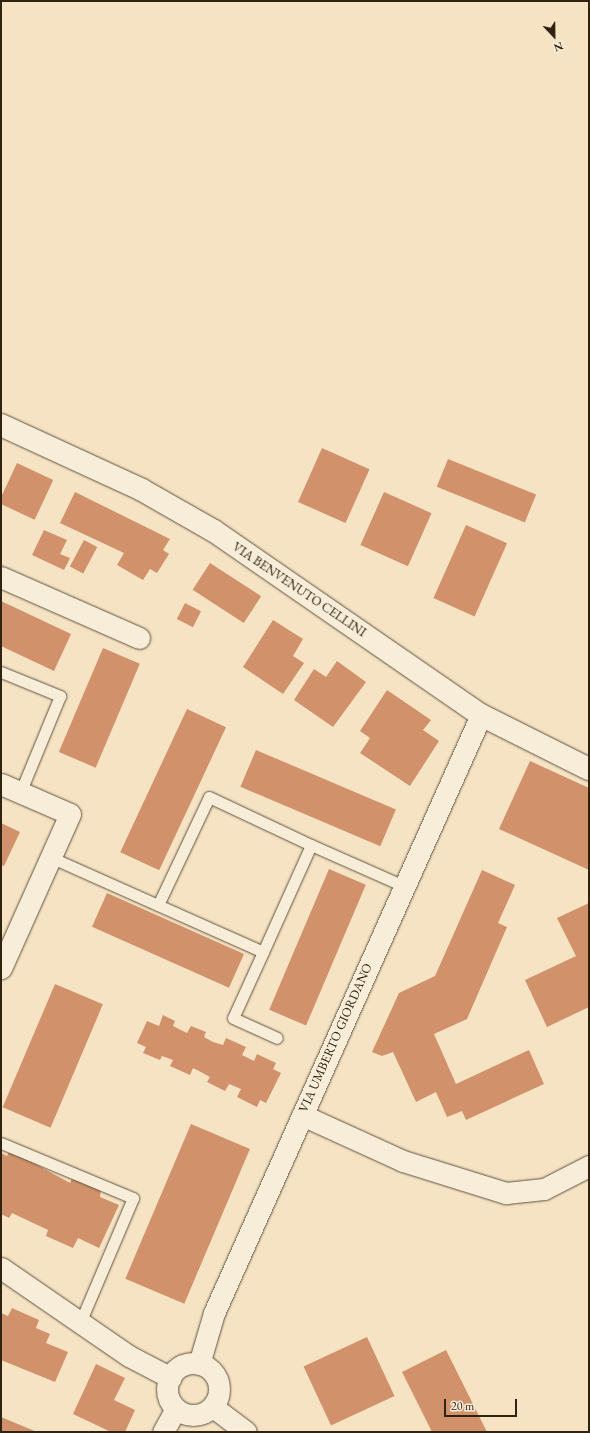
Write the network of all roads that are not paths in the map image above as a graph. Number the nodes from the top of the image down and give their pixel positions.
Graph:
1 (1, 425) edge
2 (1, 576) edge
3 (139, 638) dead end
4 (1, 672) edge
5 (481, 714) junction
6 (589, 769) edge
7 (1, 784) edge
8 (20, 793) junction
9 (311, 845) junction
10 (50, 857) junction
11 (404, 886) junction
12 (158, 905) junction
13 (263, 952) junction
14 (1, 968) edge
15 (277, 1038) dead end
16 (302, 1115) junction
17 (1, 1143) edge
18 (589, 1166) edge
19 (1, 1268) edge
20 (80, 1323) junction
21 (199, 1364) junction
22 (171, 1378) junction
23 (213, 1407) junction
24 (176, 1409) junction
25 (163, 1432) edge
26 (246, 1432) edge

1 - 5 street, VIA BENVENUTO CELLINI
2 - 3 street
4 - 8 lane
5 - 6 street, VIA BENVENUTO CELLINI
5 - 11 street, VIA UMBERTO GIORDANO
7 - 8 street
8 - 10 street
9 - 11 lane
9 - 12 lane
9 - 13 lane
10 - 12 lane
10 - 14 street
11 - 16 street, VIA UMBERTO GIORDANO
12 - 13 lane
13 - 15 lane
16 - 18 street
16 - 21 street, VIA UMBERTO GIORDANO
17 - 20 lane
19 - 20 street
20 - 22 street
21 - 22 street
21 - 23 street
22 - 24 street
23 - 24 street
23 - 26 street
24 - 25 street

